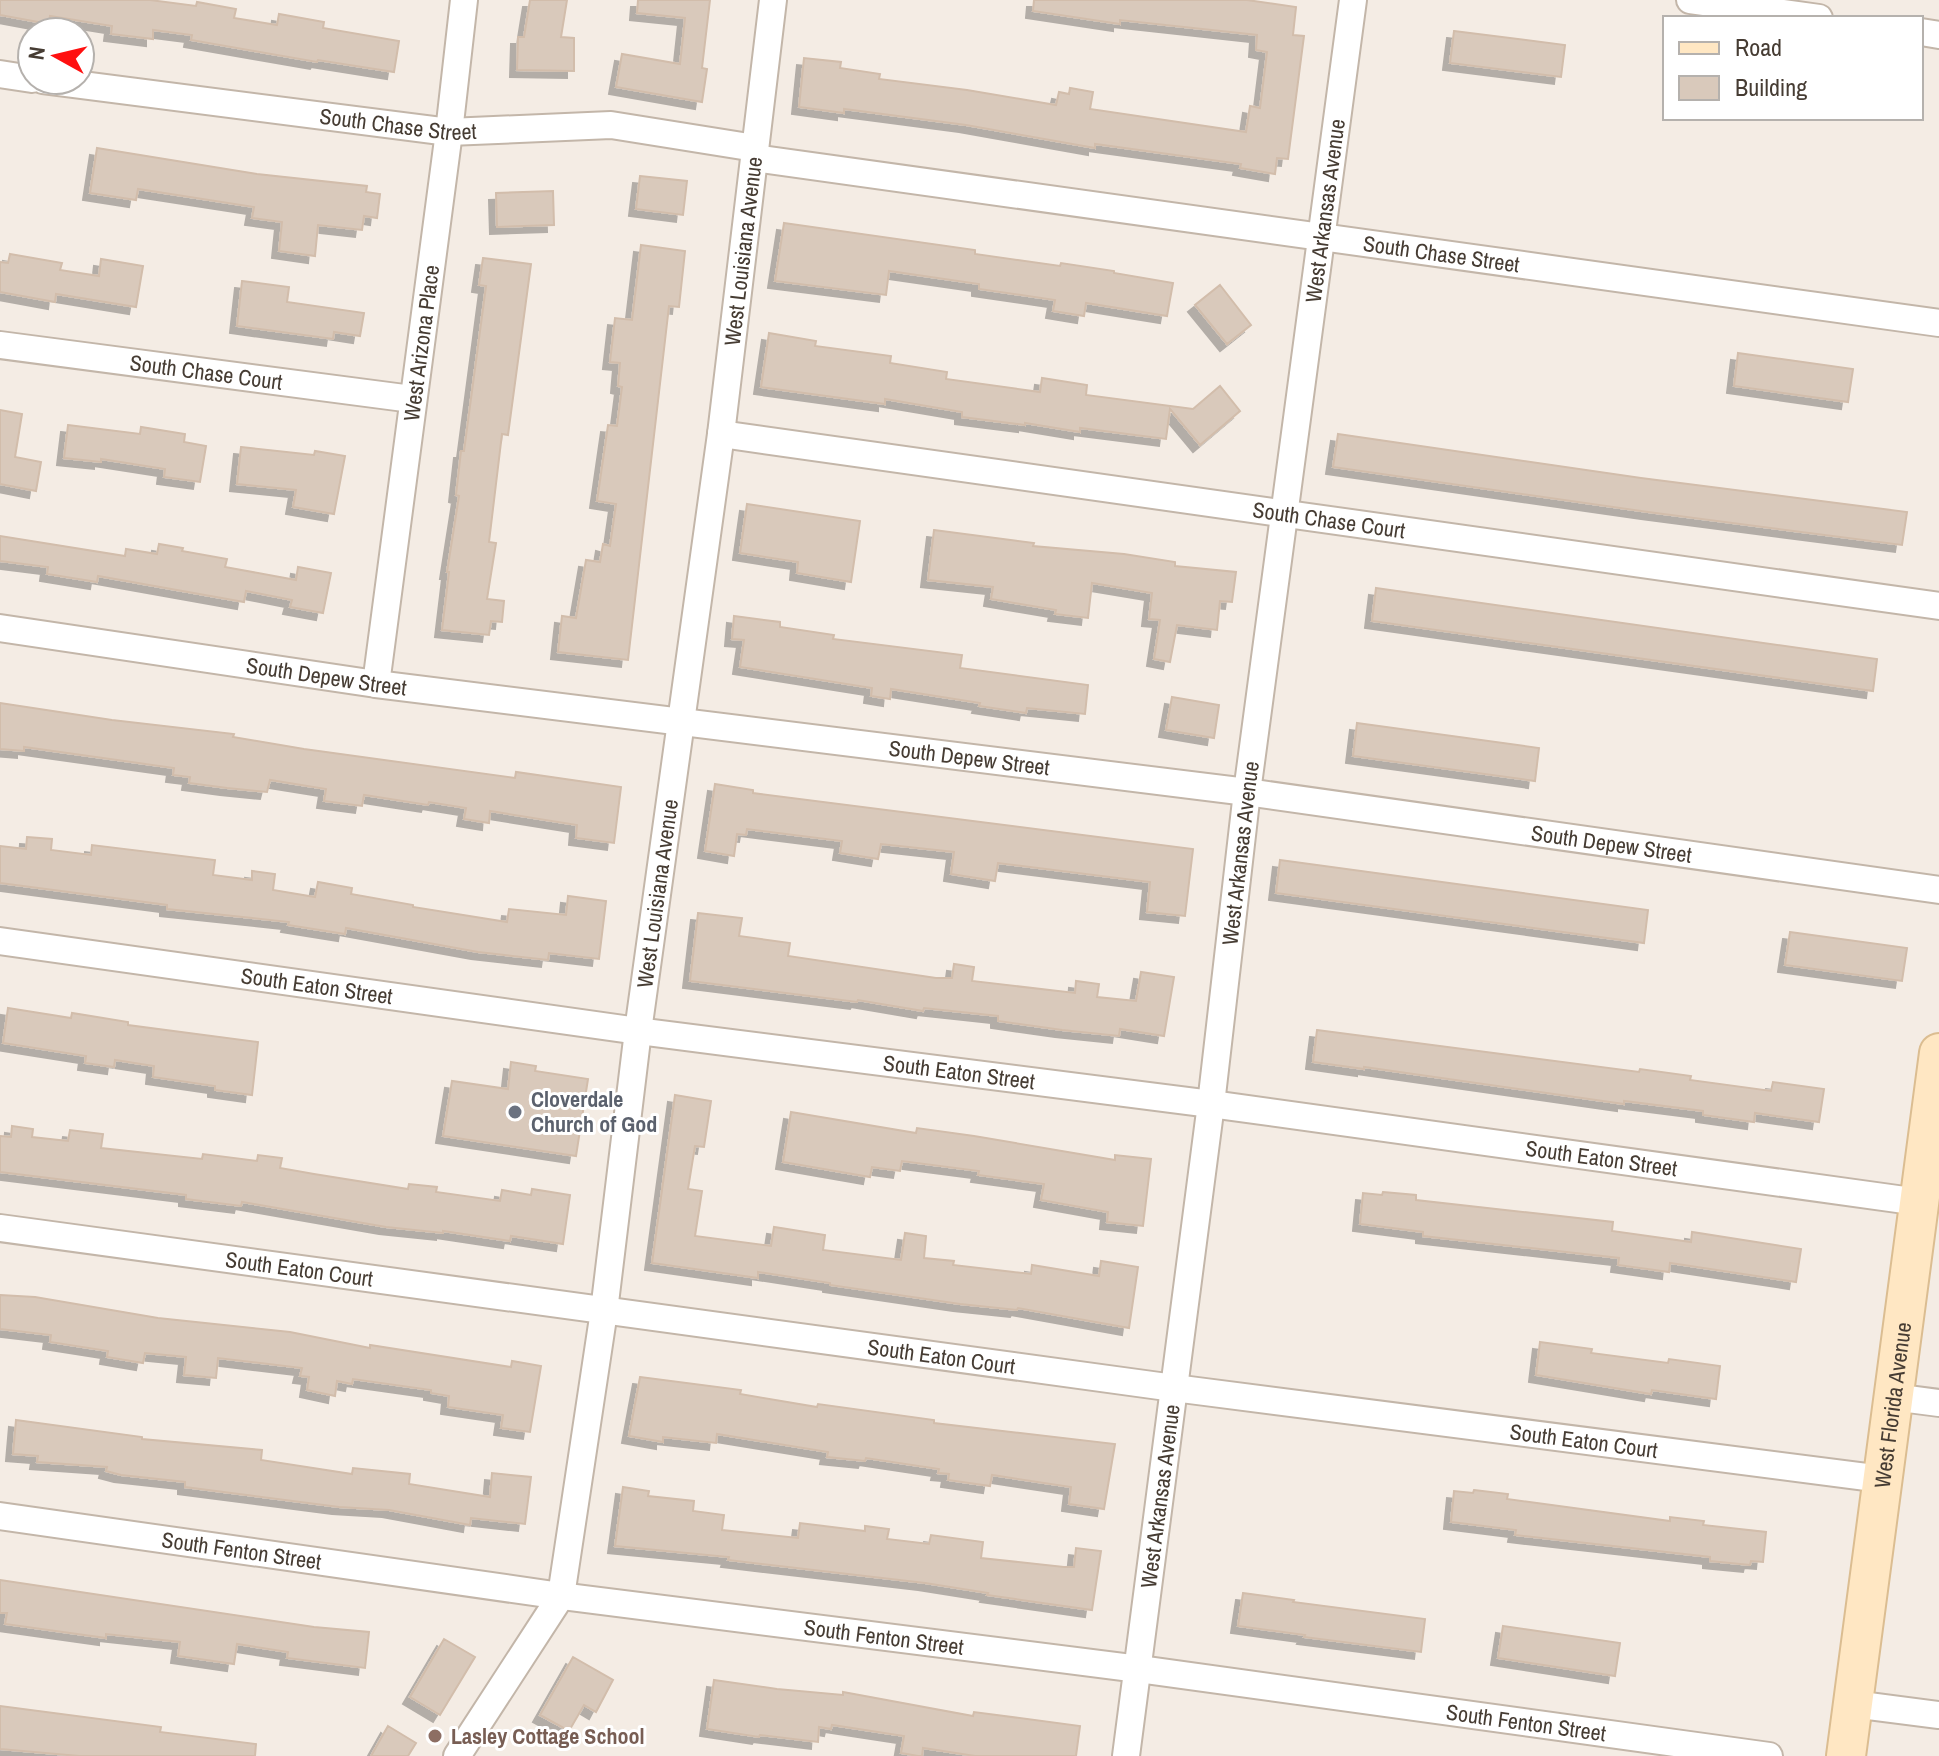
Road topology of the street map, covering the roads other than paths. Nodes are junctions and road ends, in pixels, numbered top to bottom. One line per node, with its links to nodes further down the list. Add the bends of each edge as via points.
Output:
1 (464, 0): 7 (street, West Arizona Place)
2 (773, 0): 8 (street, West Louisiana Avenue)
3 (1353, 0): 9 (street, West Arkansas Avenue)
4 (1690, 0): 5 (street)
5 (1805, 16)
6 (96, 87): 7 (street, South Chase Street)
7 (449, 132): 8 (street, South Chase Street, via 611,125); 12 (street, West Arizona Place)
8 (754, 153): 9 (street, South Chase Street); 13 (street, West Louisiana Avenue)
9 (1322, 237): 10 (street, South Chase Street); 14 (street, West Arkansas Avenue)
10 (1939, 323)
11 (0, 345): 12 (street, South Chase Court)
12 (412, 399): 17 (street, West Arizona Place)
13 (721, 434): 14 (street, South Chase Court); 18 (street, West Louisiana Avenue)
14 (1283, 513): 15 (street, South Chase Court); 19 (street, West Arkansas Avenue)
15 (1939, 606)
16 (0, 628): 17 (street, South Depew Street)
17 (376, 684): 18 (street, South Depew Street)
18 (680, 721): 19 (street, South Depew Street); 22 (street, West Louisiana Avenue)
19 (1247, 792): 20 (street, South Depew Street); 24 (street, West Arkansas Avenue)
20 (1939, 890)
21 (0, 941): 22 (street, South Eaton Street)
22 (638, 1031): 24 (street, South Eaton Street); 27 (street, West Louisiana Avenue)
23 (1939, 1053): 25 (street, West Florida Avenue)
24 (1211, 1104): 25 (street, South Eaton Street); 28 (street, West Arkansas Avenue)
25 (1919, 1202): 29 (street, West Florida Avenue)
26 (0, 1228): 27 (street, South Eaton Court)
27 (604, 1311): 28 (street, South Eaton Court); 33 (street, West Louisiana Avenue)
28 (1174, 1388): 31 (street, South Eaton Court); 34 (street, West Arkansas Avenue)
29 (1893, 1397): 30 (street); 31 (street, West Florida Avenue)
30 (1939, 1403)
31 (1882, 1479): 35 (street, West Florida Avenue)
32 (0, 1516): 33 (street, South Fenton Street)
33 (561, 1596): 34 (street, South Fenton Street); 37 (street, West Louisiana Avenue)
34 (1139, 1669): 38 (street, West Arkansas Avenue); 39 (street, South Fenton Street)
35 (1853, 1704): 36 (street); 40 (street, West Florida Avenue)
36 (1939, 1715)
37 (457, 1756)
38 (1126, 1756)
39 (1769, 1756)
40 (1846, 1756)

